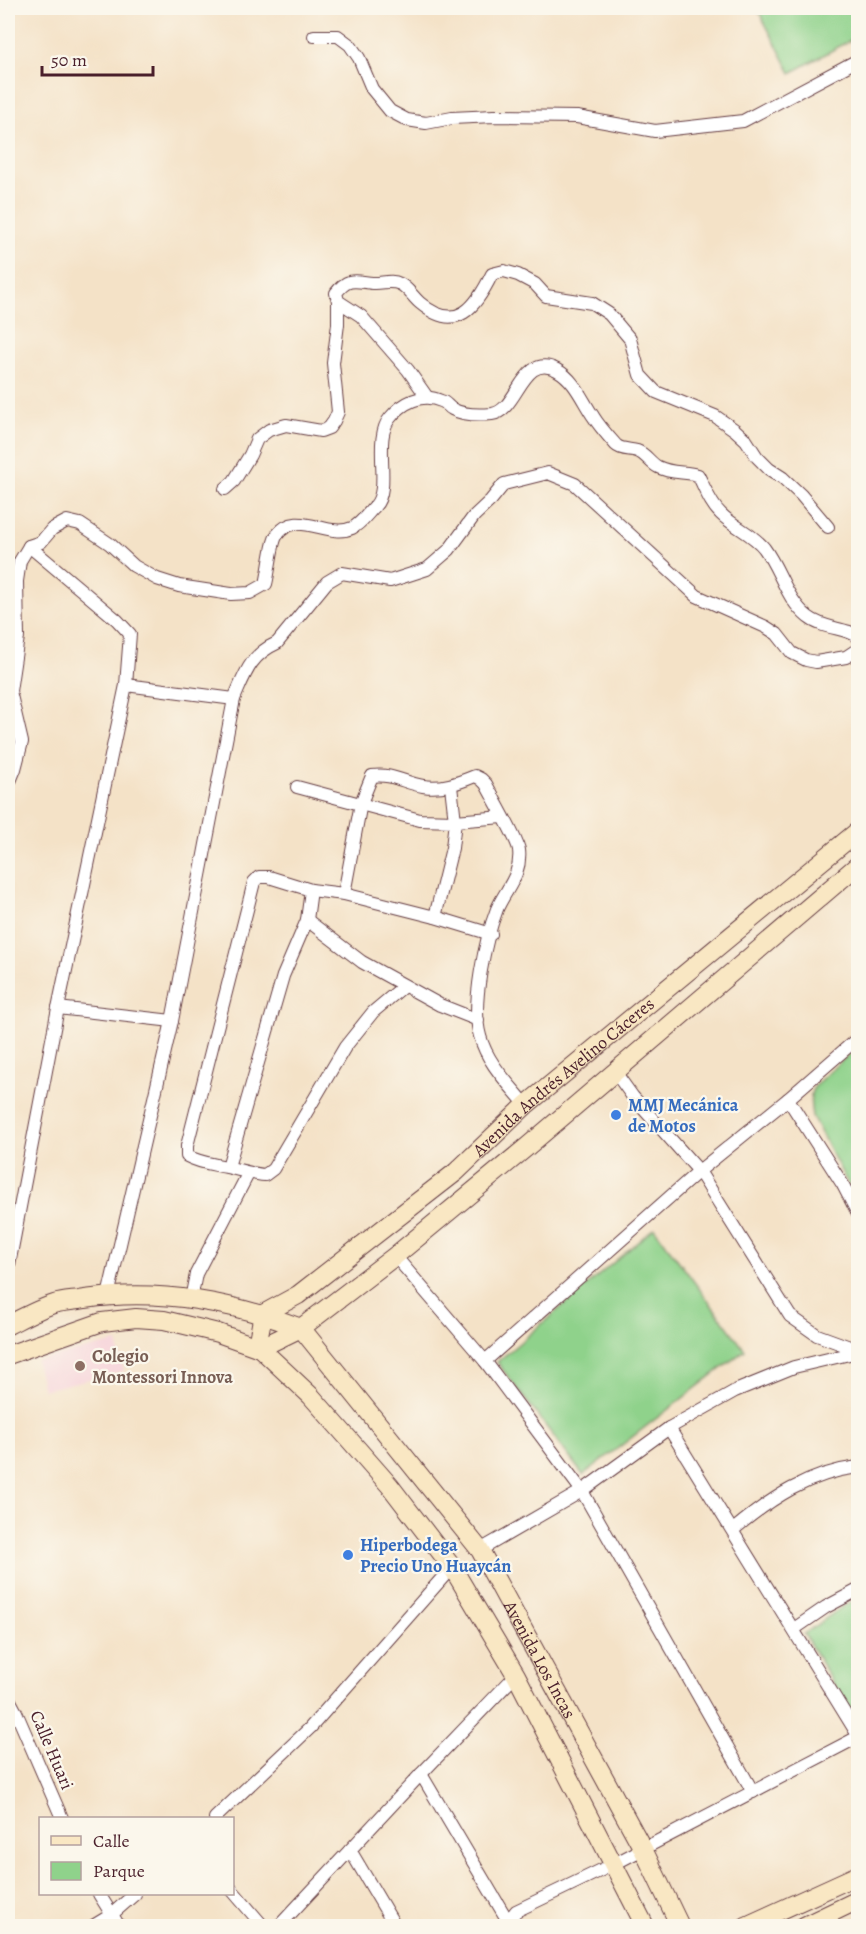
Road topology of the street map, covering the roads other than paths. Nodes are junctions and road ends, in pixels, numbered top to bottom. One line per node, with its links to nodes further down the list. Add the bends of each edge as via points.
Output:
1 (314, 36): 2 (street, via 338,36 350,45 372,89 390,111 407,120 426,123 494,116 577,117 655,131 743,122)
2 (858, 60)
3 (338, 301): 4 (street, via 361,316); 5 (street, via 333,363 338,412 334,421 321,430 286,425 269,430 257,439 234,481); 6 (street, via 336,293 342,285 354,280 376,284 386,281 401,284 421,304 451,317 472,309 492,274 504,271 535,284 546,296 592,303 609,314 630,339 639,375 656,392 715,416 735,430)
4 (427, 397): 7 (street, via 414,398 389,419 382,436 378,502 355,527 341,532 304,523 289,524 275,537 266,584 250,593 231,594 157,579 134,566 110,544 67,521 52,529 41,542); 8 (street, via 470,414 495,414 507,407 531,372 545,367 556,370 577,389 618,447 637,451 657,467 698,475 722,515 764,548 792,599 809,618)
5 (225, 489)
6 (828, 527)
7 (29, 546): 10 (street, via 130,634); 12 (street, via 20,561 17,580 18,637 10,691 22,742)
8 (858, 637)
9 (858, 649): 11 (street, via 846,657 816,662 792,653 777,634 697,596 576,483 548,473 504,484 449,550 427,569 390,581 342,573 327,582 277,643 249,664)
10 (126, 685): 11 (street); 28 (street)
11 (234, 699): 30 (street)
12 (8, 786)
13 (452, 786): 15 (street, via 423,786 384,774 372,776); 16 (street, via 475,776 481,779); 17 (street)
14 (297, 787): 15 (street)
15 (361, 803): 17 (street, via 420,820); 21 (street)
16 (502, 817): 17 (street); 25 (street, via 519,848 519,861)
17 (455, 821): 22 (street)
18 (858, 831): 24 (main road, Avenida Andrés Avelino Cáceres)
19 (858, 865): 26 (main road, Avenida Andrés Avelino Cáceres)
20 (311, 890): 21 (street); 23 (street); 35 (street, via 269,877 259,877 254,882 187,1146 188,1156 197,1162)
21 (344, 894): 22 (street)
22 (435, 917): 25 (street)
23 (307, 920): 27 (street, via 362,962); 35 (street, via 283,976)
24 (742, 928): 26 (main road); 34 (main road, Avenida Andrés Avelino Cáceres)
25 (490, 934): 29 (street, via 483,960)
26 (760, 948): 32 (main road, Avenida Andrés Avelino Cáceres)
27 (404, 986): 29 (street); 38 (street, via 373,1012 345,1047 273,1169 265,1175)
28 (58, 1008): 30 (street); 42 (street)
29 (478, 1020): 34 (street, via 480,1036 493,1065)
30 (171, 1021): 43 (street)
31 (858, 1038): 33 (street)
32 (615, 1072): 36 (street); 39 (main road, Avenida Andrés Avelino Cáceres)
33 (788, 1099): 36 (street); 40 (street)
34 (526, 1105): 37 (main road, Avenida Andrés Avelino Cáceres)
35 (228, 1167): 38 (street)
36 (699, 1171): 49 (street, via 790,1316 817,1335); 51 (street)
37 (456, 1172): 39 (main road); 45 (main road, Avenida Andrés Avelino Cáceres, via 298,1295)
38 (248, 1174): 44 (street, via 196,1274)
39 (471, 1193): 41 (main road, Avenida Andrés Avelino Cáceres)
40 (858, 1214)
41 (395, 1256): 47 (main road, Avenida Andrés Avelino Cáceres); 51 (street)
42 (8, 1270)
43 (108, 1296): 44 (main road); 46 (main road, via 54,1304)
44 (191, 1299): 45 (main road)
45 (263, 1314): 47 (main road); 48 (main road)
46 (8, 1325)
47 (301, 1328): 48 (main road, Avenida Andrés Avelino Cáceres); 56 (main road, Avenida Los Incas)
48 (260, 1348): 50 (main road, via 218,1333 135,1318 102,1322); 57 (main road, Avenida Los Incas, via 311,1396 390,1486)
49 (858, 1351): 52 (street, via 794,1367 735,1391)
50 (8, 1355)
51 (484, 1361): 54 (street)
52 (669, 1428): 54 (street); 55 (street)
53 (858, 1467): 55 (street, via 815,1477 763,1505)
54 (582, 1491): 56 (street); 64 (street)
55 (733, 1530): 59 (street)
56 (480, 1550): 67 (main road, Avenida Los Incas)
57 (452, 1567): 60 (main road, Avenida Los Incas); 66 (street, via 310,1728)
58 (858, 1590): 59 (street)
59 (794, 1629): 62 (street)
60 (516, 1675): 63 (street); 69 (main road, Avenida Los Incas)
61 (8, 1697): 65 (street, Calle Huari)
62 (858, 1736): 64 (street)
63 (421, 1774): 68 (street); 76 (street)
64 (753, 1792): 67 (street)
65 (62, 1817)
66 (216, 1817)
67 (643, 1849): 69 (street); 83 (main road, Avenida Los Incas)
68 (350, 1850): 80 (street); 81 (street)
69 (614, 1864): 76 (street, via 516,1911); 82 (main road, Avenida Los Incas)
70 (858, 1875): 84 (main road)
71 (234, 1892): 79 (street)
72 (100, 1895): 75 (street)
73 (133, 1895): 75 (street)
74 (858, 1900): 85 (main road)
75 (111, 1915): 77 (street); 78 (street)
76 (506, 1924)
77 (93, 1926)
78 (119, 1926)
79 (263, 1926)
80 (279, 1926)
81 (395, 1926)
82 (645, 1926)
83 (680, 1926)
84 (746, 1926)
85 (804, 1926)

